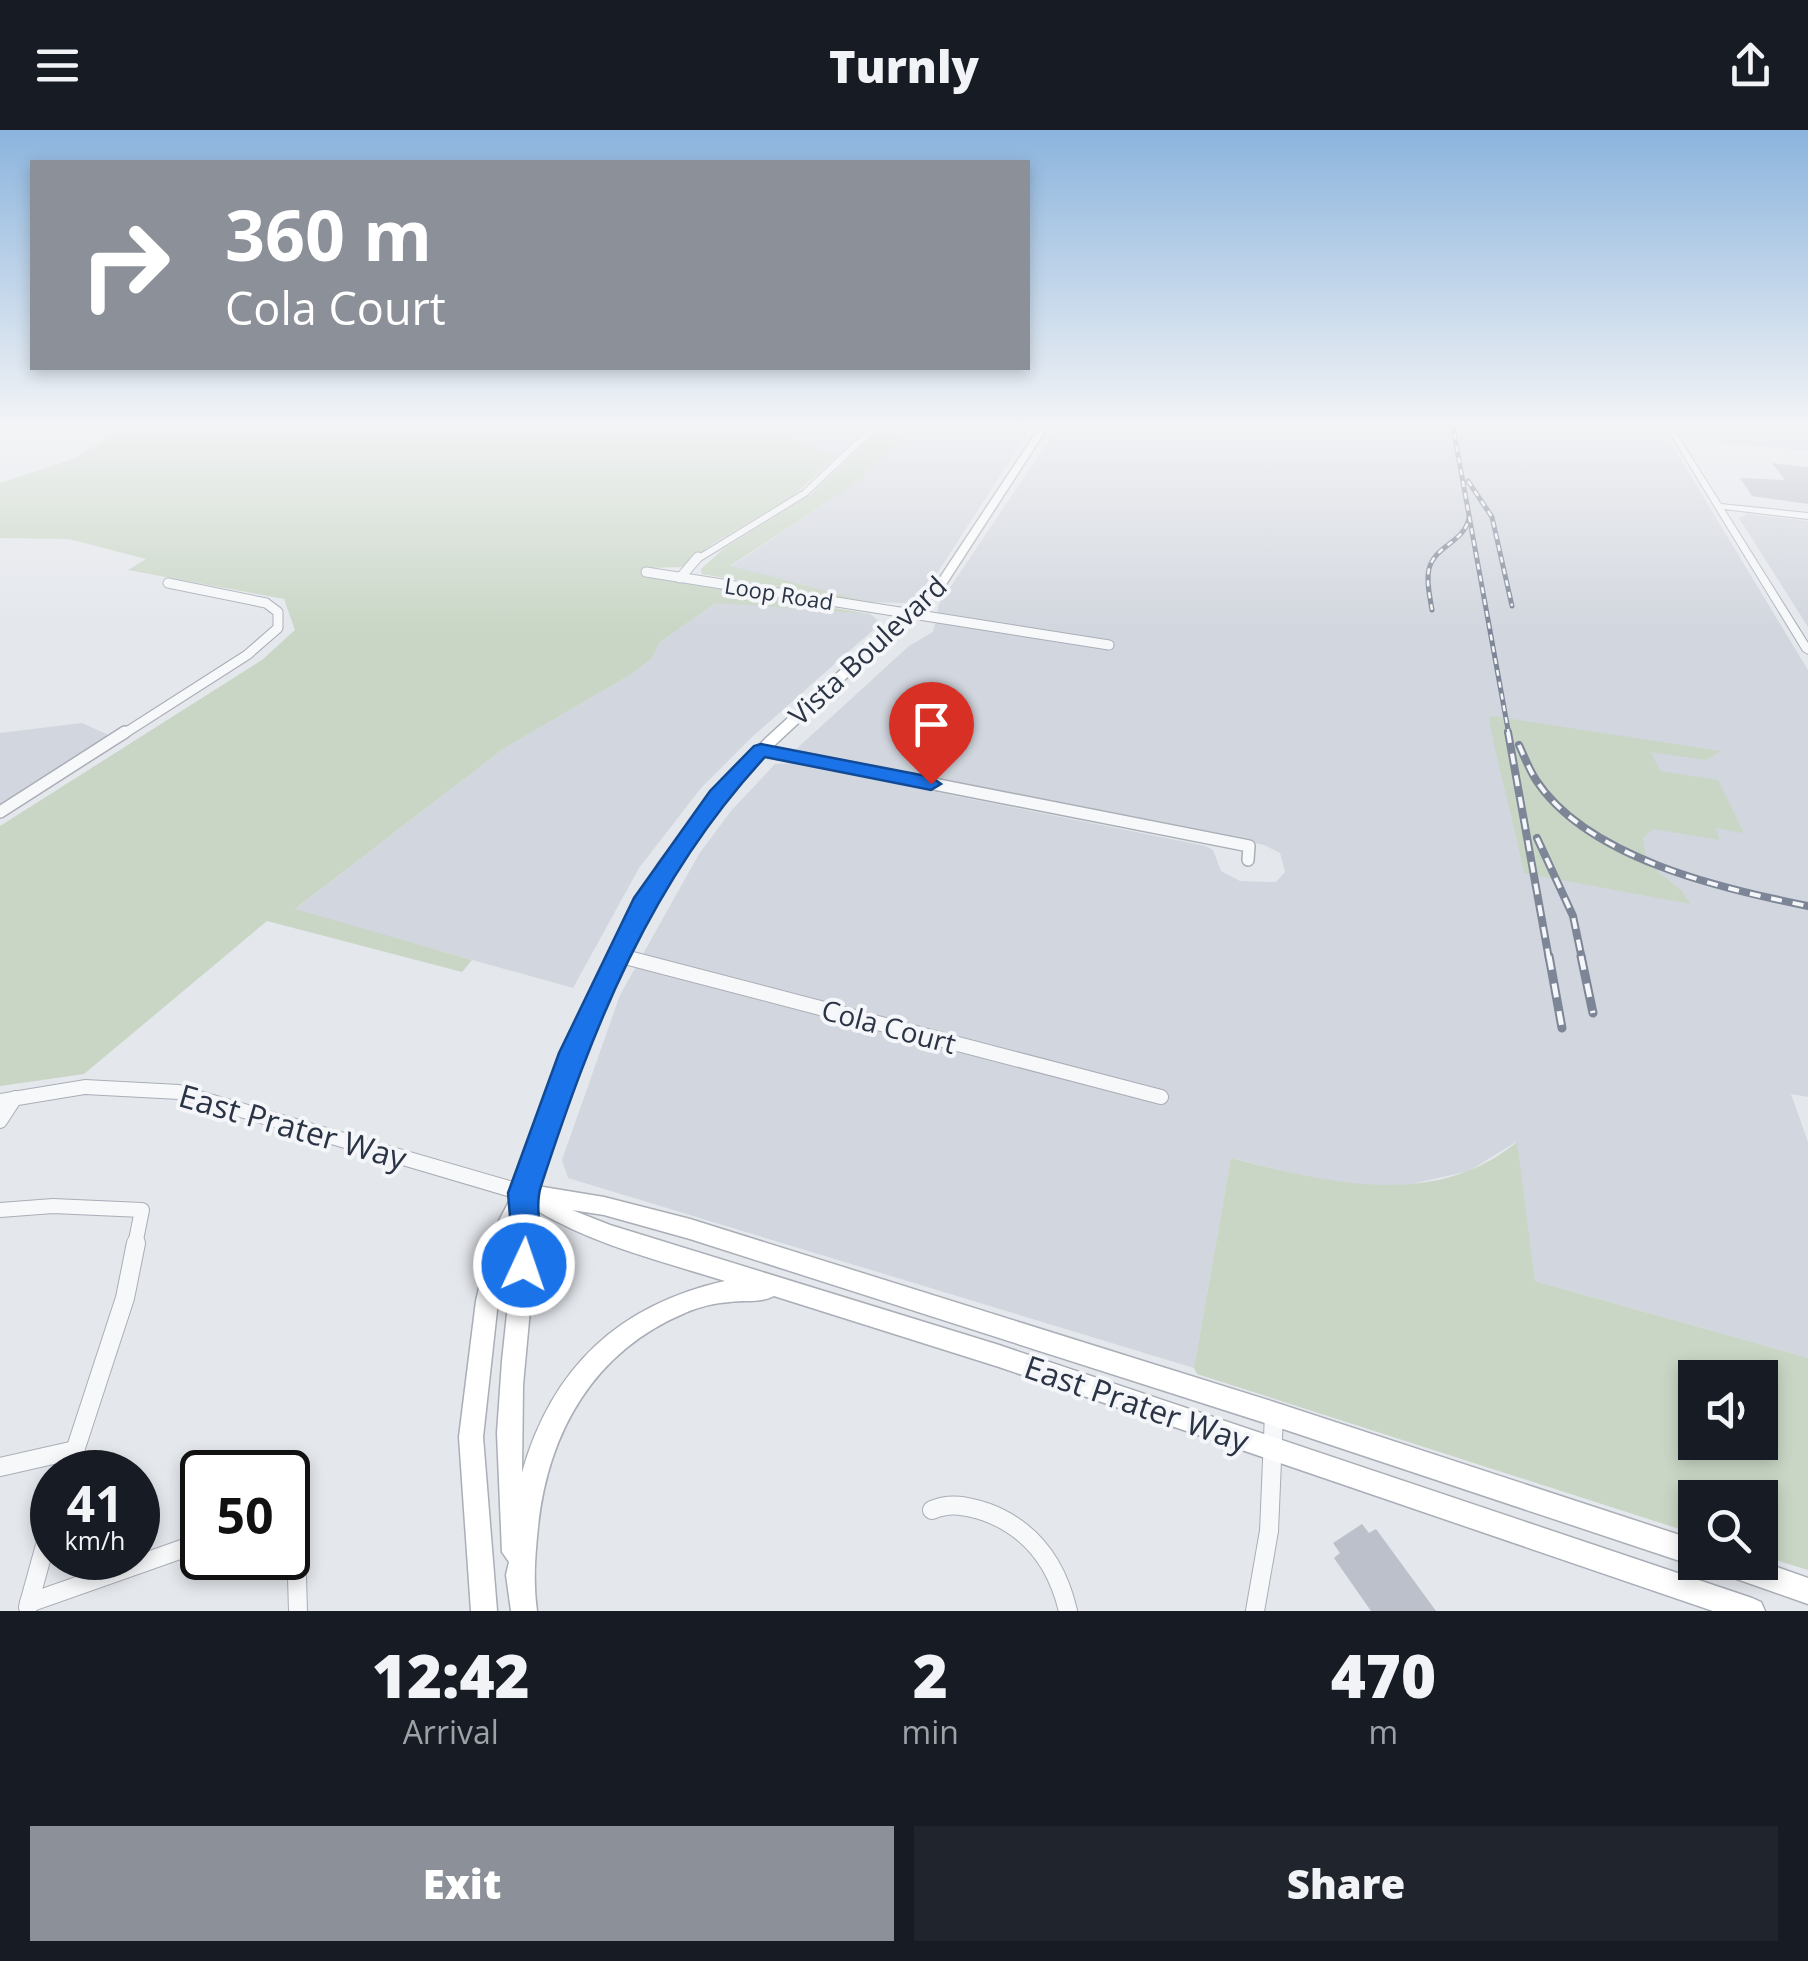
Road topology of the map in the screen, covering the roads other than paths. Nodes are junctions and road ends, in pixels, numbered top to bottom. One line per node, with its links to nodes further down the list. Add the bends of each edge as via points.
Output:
1 (807, 491): 7 (street)
2 (1002, 491): 9 (main road, Vista Boulevard, via 952,568)
3 (1709, 491): 4 (street)
4 (1718, 506): 5 (street); 11 (street)
5 (1808, 516)
6 (646, 572): 7 (street, Loop Road)
7 (680, 578): 9 (street, Loop Road)
8 (168, 583): 13 (street, via 266,602 278,612 278,628 247,655)
9 (912, 614): 10 (street, Loop Road); 12 (main road, Vista Boulevard)
10 (1109, 645)
11 (1808, 652)
12 (761, 750): 14 (street, via 1249,846); 15 (main road, Vista Boulevard, via 672,857)
13 (0, 812)
14 (1248, 860)
15 (616, 955): 16 (street, Cola Court); 19 (main road, Vista Boulevard)
16 (1162, 1098)
17 (7, 1100): 18 (street); 19 (street, East Prater Way, via 84,1088 180,1092)
18 (0, 1121)
19 (524, 1193): 21 (main road, East Prater Way, via 569,1220); 22 (main road, East Prater Way, via 690,1229); 33 (main road, Vista Boulevard, via 528,1240 509,1415); 37 (main road, Vista Boulevard, via 502,1236 476,1370 472,1437)
20 (0, 1210): 24 (street, via 142,1210 125,1298)
21 (792, 1292): 23 (main road, East Prater Way); 33 (main road, via 737,1288 684,1299 647,1316 608,1348 566,1399 544,1445)
22 (1274, 1414): 23 (street); 28 (main road, East Prater Way)
23 (1273, 1449): 40 (street); 41 (main road, East Prater Way)
24 (75, 1450)
25 (30, 1460): 26 (street)
26 (0, 1467)
27 (932, 1510): 39 (street, via 961,1504 1018,1527 1054,1565)
28 (1678, 1547)
29 (180, 1550): 35 (street)
30 (35, 1580): 35 (street)
31 (297, 1580): 36 (street)
32 (1776, 1580): 34 (main road)
33 (520, 1582): 38 (main road, Vista Boulevard)
34 (1808, 1591)
35 (28, 1607)
36 (298, 1611)
37 (484, 1611)
38 (524, 1611)
39 (1068, 1611)
40 (1256, 1611)
41 (1752, 1611)

